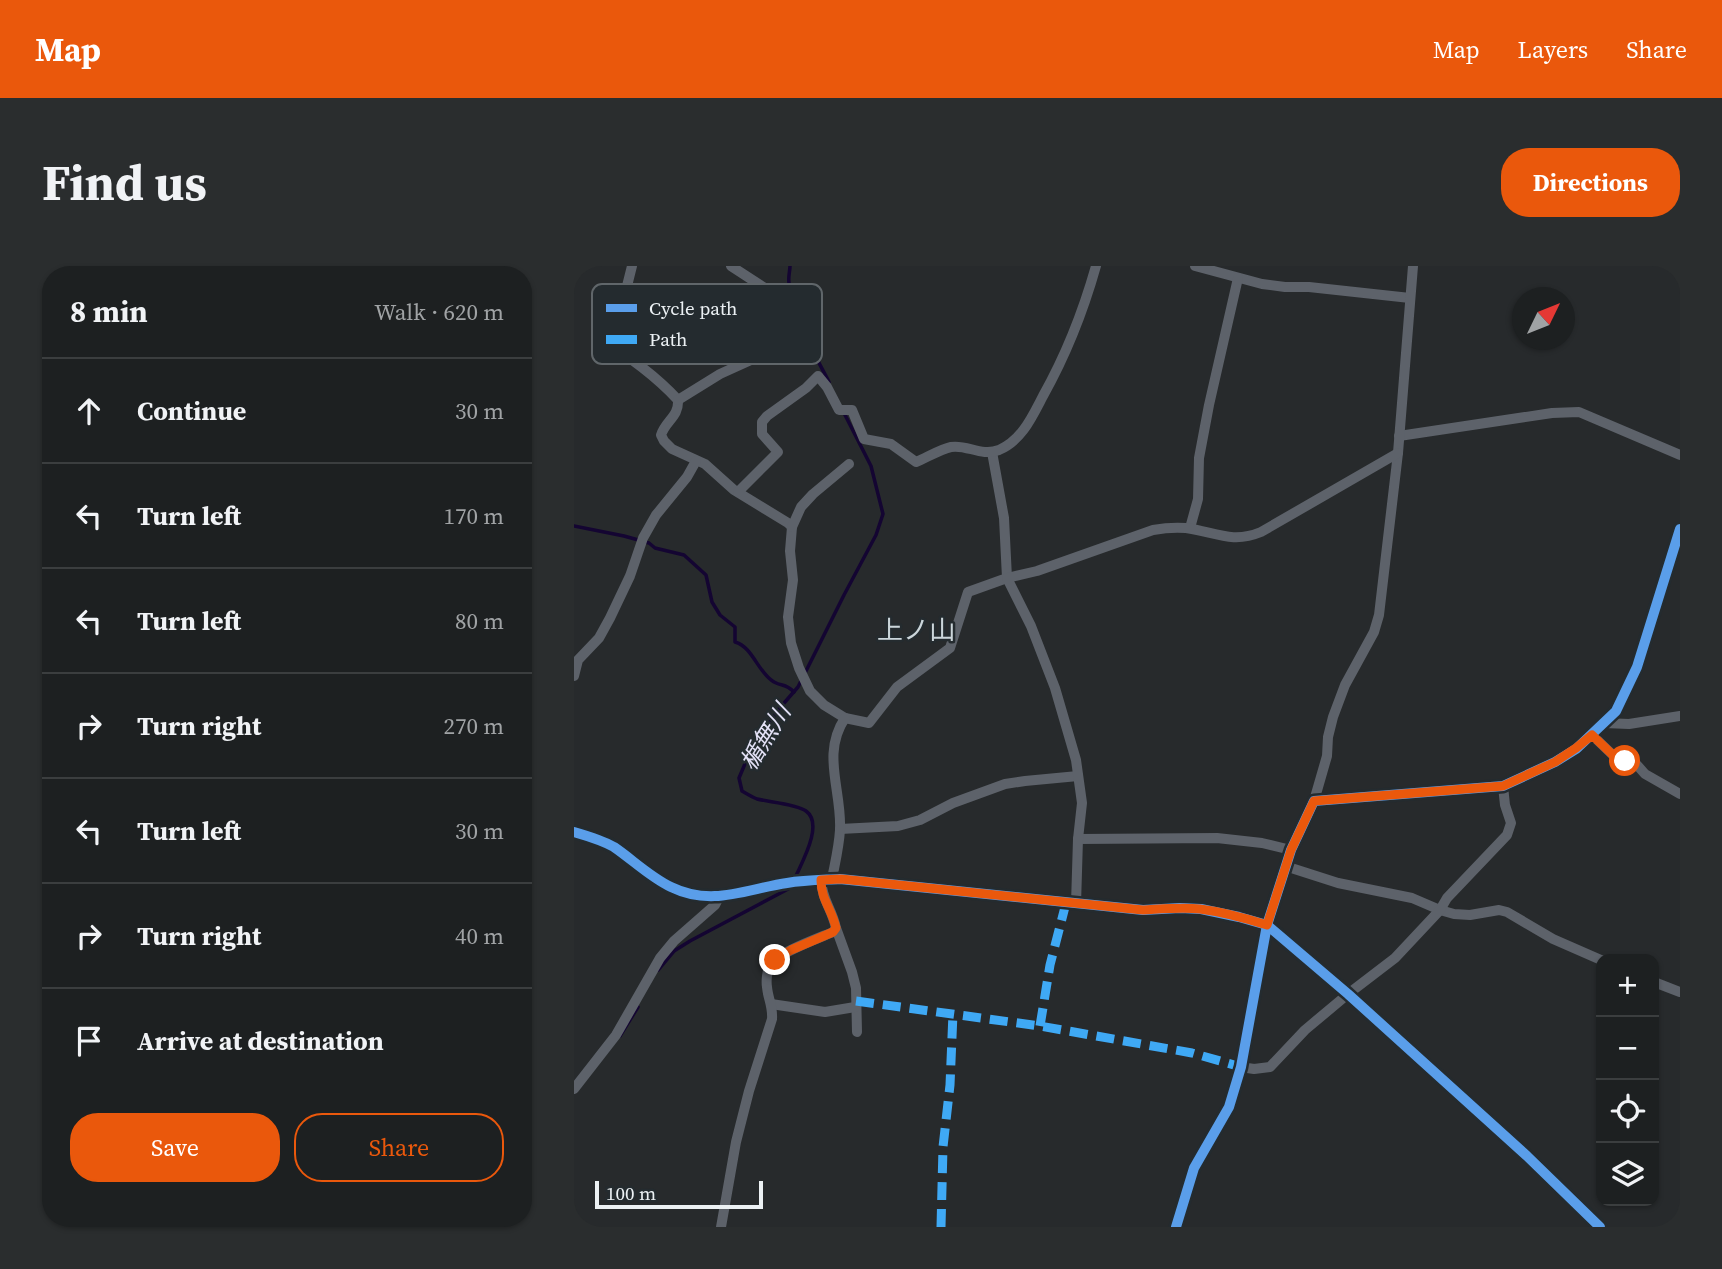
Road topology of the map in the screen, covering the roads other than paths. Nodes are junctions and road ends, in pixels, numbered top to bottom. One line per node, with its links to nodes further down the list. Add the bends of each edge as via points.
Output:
1 (632, 266): 7 (street)
2 (731, 266): 8 (street)
3 (1096, 266): 14 (street, via 1077,328 1028,424 1011,443)
4 (1195, 266): 6 (street)
5 (1413, 266): 9 (street)
6 (1238, 278): 9 (street, via 1285,287); 21 (street, via 1209,405 1199,458 1198,499)
7 (628, 284)
8 (759, 284)
9 (1410, 298): 13 (street)
10 (639, 364): 12 (street)
11 (742, 364): 12 (street)
12 (678, 400): 17 (street, via 677,412 660,435 672,449)
13 (1399, 436): 15 (street); 16 (street, via 1579,412)
14 (992, 452): 19 (street, via 952,447 916,463 891,444 864,439 852,410 844,410 818,376 762,422 762,434 778,452); 23 (street, via 1004,518)
15 (1398, 453): 21 (street, via 1250,537 1216,536); 32 (street, via 1379,615 1333,717)
16 (1680, 455)
17 (696, 461): 19 (street); 24 (street, via 656,515 610,618 578,660)
18 (849, 464): 20 (street, via 813,494)
19 (738, 492): 20 (street)
20 (792, 527): 26 (street, via 791,643 810,691)
21 (1189, 528): 23 (street, via 1153,530)
22 (1680, 529): 27 (street, via 1637,667 1616,711)
23 (1007, 578): 26 (street, via 968,592 950,648 897,687 870,723); 29 (street, via 1055,688)
24 (574, 676)
25 (1680, 716): 27 (street)
26 (845, 718): 33 (street, via 837,730 832,757)
27 (1604, 723): 28 (street)
28 (1592, 735): 30 (street, via 1555,762); 31 (street, via 1617,759 1637,765)
29 (1078, 776): 33 (street, via 1005,784 898,826); 35 (street, via 1082,803)
30 (1503, 786): 32 (street); 41 (street, via 1511,823 1507,835)
31 (1680, 794)
32 (1314, 801): 36 (street)
33 (840, 829): 38 (street)
34 (574, 832): 39 (street, via 612,846 673,889)
35 (1078, 839): 36 (street, via 1217,838); 40 (street)
36 (1291, 850): 37 (street)
37 (1285, 866): 41 (street, via 1338,883 1412,898); 42 (street)
38 (826, 879): 39 (street); 40 (street); 43 (street, via 824,900)
39 (719, 897): 52 (street, via 660,958 616,1035)
40 (1076, 904): 42 (street, via 1200,909)
41 (1440, 910): 44 (street, via 1470,915 1499,909); 47 (street, via 1395,958)
42 (1267, 925): 47 (street); 51 (street)
43 (836, 928): 48 (street, via 775,960 768,974); 49 (street, via 856,988)
44 (1596, 958)
45 (1659, 984): 46 (street)
46 (1680, 992)
47 (1348, 993): 51 (street, via 1270,1067); 55 (street)
48 (771, 1004): 49 (street, via 825,1012); 53 (street, via 772,1019 740,1129)
49 (855, 1007): 50 (street)
50 (857, 1032)
51 (1241, 1068): 54 (street, via 1229,1107 1194,1168)
52 (574, 1089)
53 (721, 1227)
54 (1176, 1227)
55 (1600, 1227)

